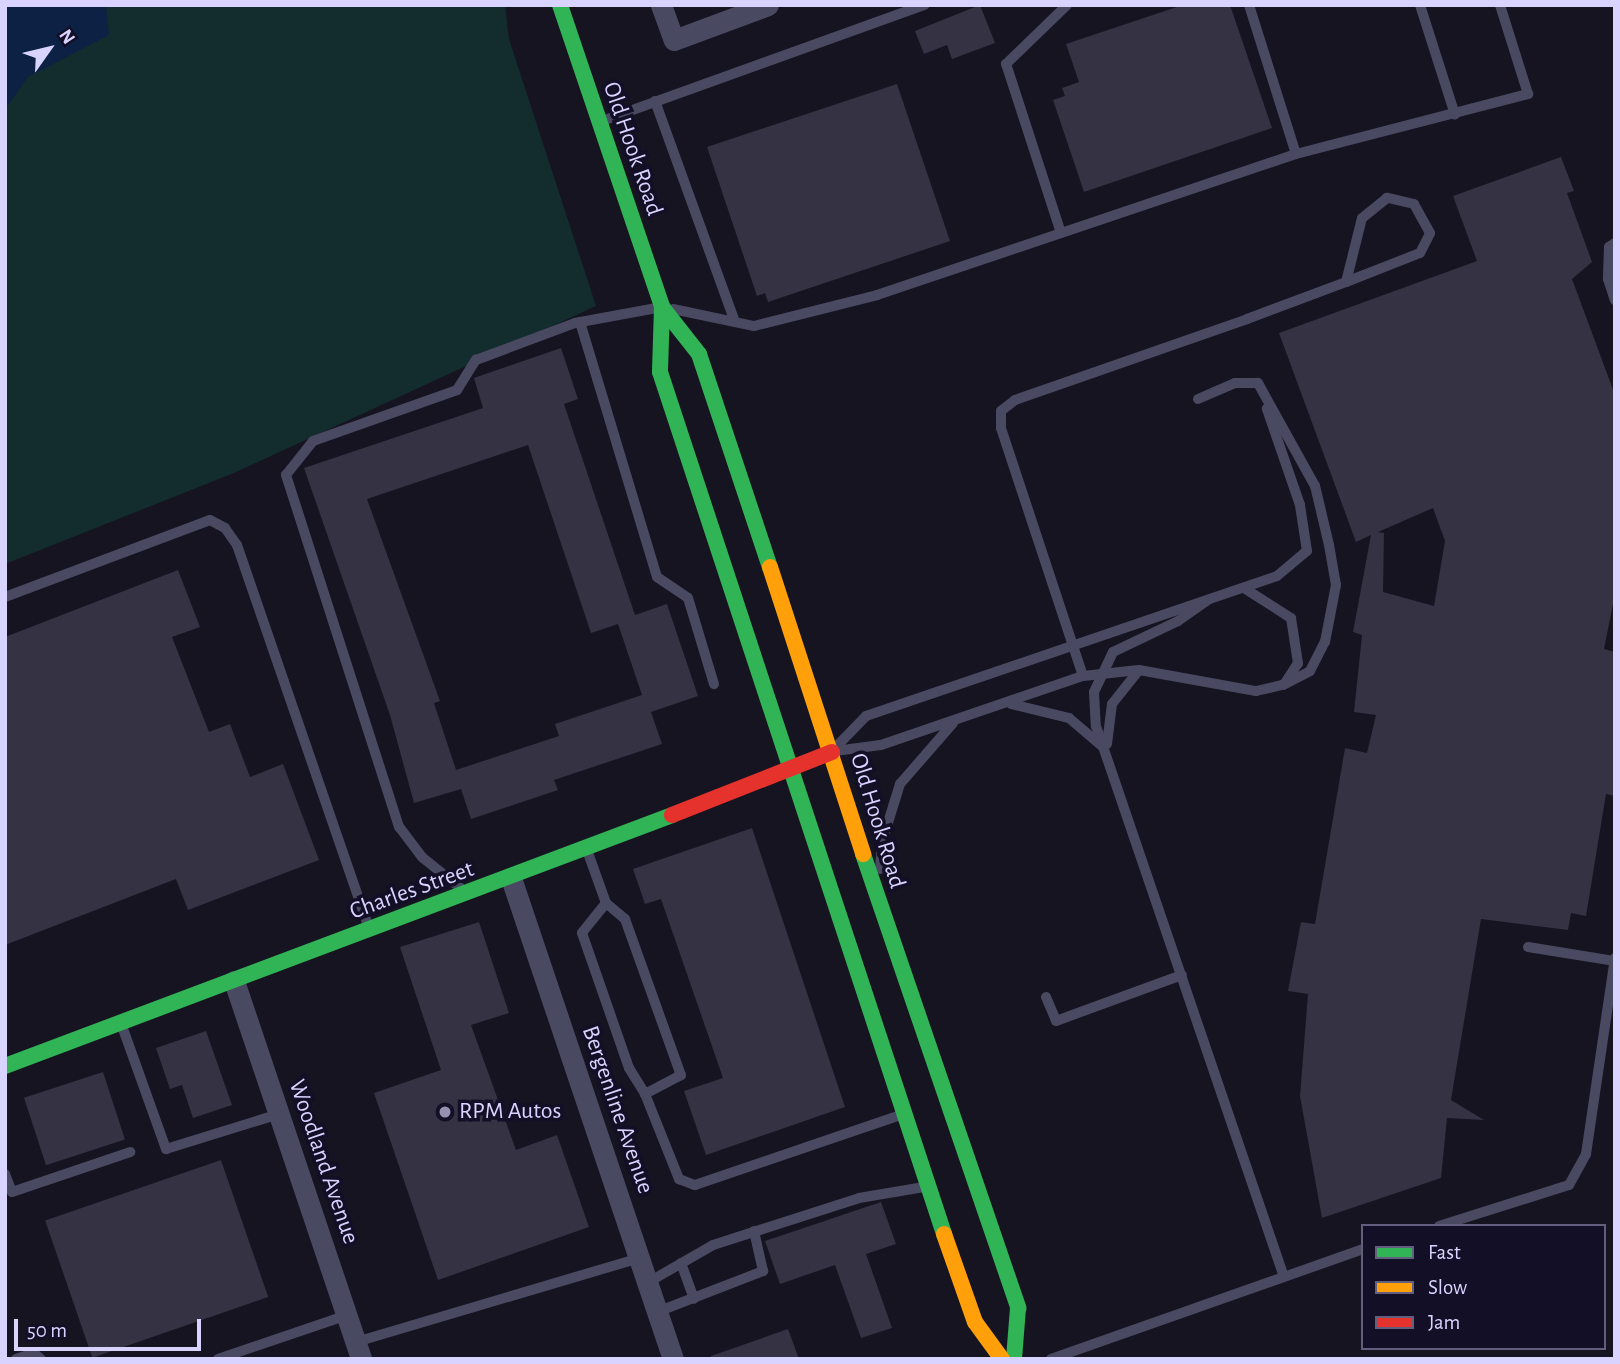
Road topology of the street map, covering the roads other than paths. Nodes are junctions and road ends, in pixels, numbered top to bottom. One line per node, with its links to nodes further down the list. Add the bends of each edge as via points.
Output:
1 (560, 5): 11 (main road, Old Hook Road)
2 (661, 5): 3 (street, via 674,40)
3 (768, 5)
4 (925, 5): 9 (lane)
5 (1068, 5): 13 (lane, via 1006,64)
6 (1249, 5): 12 (lane)
7 (1419, 5): 10 (lane)
8 (1500, 5): 10 (lane, via 1528,94)
9 (655, 101): 11 (lane); 19 (lane)
10 (1455, 115): 12 (lane)
11 (599, 122): 17 (main road, Old Hook Road)
12 (1296, 154): 13 (lane)
13 (1060, 233): 19 (lane, via 877,295 754,326)
14 (1615, 243): 16 (lane, via 1609,247 1608,279)
15 (1346, 282): 15 (lane, via 1420,253 1430,233 1415,204 1387,198 1362,218); 25 (lane, via 1015,400 1001,411 1001,428)
16 (1615, 300)
17 (662, 307): 18 (lane); 19 (lane); 34 (main road, Old Hook Road, via 699,354); 35 (main road, Old Hook Road, via 660,372)
18 (580, 322): 29 (lane, via 657,577 688,598); 38 (lane, via 476,360 457,390 442,398 313,441 286,475 398,827 422,857)
19 (736, 323)
20 (1258, 383): 21 (lane, via 1235,383); 22 (lane, via 1300,505 1307,551 1277,576); 30 (lane, via 1315,486 1336,585 1325,642 1310,671)
21 (1198, 399)
22 (1244, 588): 24 (lane); 30 (lane, via 1291,618 1298,663)
23 (5, 597): 41 (lane, via 210,520 225,528 237,545)
24 (1208, 600): 25 (lane); 27 (lane, via 1178,621 1113,652)
25 (1072, 644): 28 (lane); 34 (lane, via 866,716)
26 (1139, 670): 27 (lane); 30 (lane, via 1256,691); 33 (lane, via 1112,704)
27 (1099, 674): 28 (lane); 33 (lane, via 1094,692 1096,726)
28 (1083, 676): 31 (lane)
29 (714, 684)
30 (1283, 685)
31 (1008, 703): 32 (lane); 33 (lane, via 1069,718)
32 (956, 720): 34 (lane, via 881,745); 40 (lane, via 900,784 882,842)
33 (1107, 750): 44 (lane)
34 (832, 752): 35 (main road, Charles Street); 40 (main road, Old Hook Road)
35 (788, 766): 36 (main road, Charles Street); 51 (main road, Old Hook Road)
36 (586, 848): 37 (main road, Charles Street); 39 (lane)
37 (511, 878): 38 (main road, Charles Street); 58 (street, Bergenline Avenue)
38 (468, 894): 41 (main road, Charles Street)
39 (606, 903): 49 (lane, via 582,933 629,1068); 49 (lane, via 625,919 681,1075)
40 (878, 904): 71 (main road, Old Hook Road, via 1018,1308)
41 (370, 931): 45 (main road, Charles Street)
42 (1528, 947): 43 (lane)
43 (1614, 960): 55 (lane, via 1586,1154 1569,1185)
44 (1182, 975): 46 (lane, via 1056,1021); 60 (lane)
45 (234, 981): 47 (main road, Charles Street); 50 (street, Woodland Avenue)
46 (1045, 997)
47 (121, 1023): 48 (main road, Charles Street); 50 (lane, via 166,1149)
48 (5, 1066)
49 (645, 1094): 51 (lane, via 679,1179 695,1185)
50 (279, 1114): 64 (street, Woodland Avenue)
51 (903, 1114): 54 (main road, Old Hook Road)
52 (130, 1152): 53 (lane, via 12,1192)
53 (5, 1174)
54 (927, 1186): 56 (lane, via 859,1198); 70 (main road, Old Hook Road, via 975,1322)
55 (1445, 1224)
56 (754, 1231): 59 (lane); 62 (lane, via 763,1271)
57 (1361, 1251): 60 (lane)
58 (639, 1258): 61 (street, Bergenline Avenue); 65 (lane)
59 (681, 1263): 61 (lane); 62 (lane)
60 (1283, 1274): 72 (lane)
61 (647, 1283): 63 (street, Bergenline Avenue)
62 (694, 1299): 63 (lane)
63 (657, 1312): 69 (street, Bergenline Avenue)
64 (347, 1315): 65 (street, Woodland Avenue); 68 (lane)
65 (359, 1351)
66 (16, 1359): 67 (lane, via 34,1353)
67 (41, 1359)
68 (218, 1359)
69 (673, 1359)
70 (1002, 1359)
71 (1014, 1359)
72 (1051, 1359)

